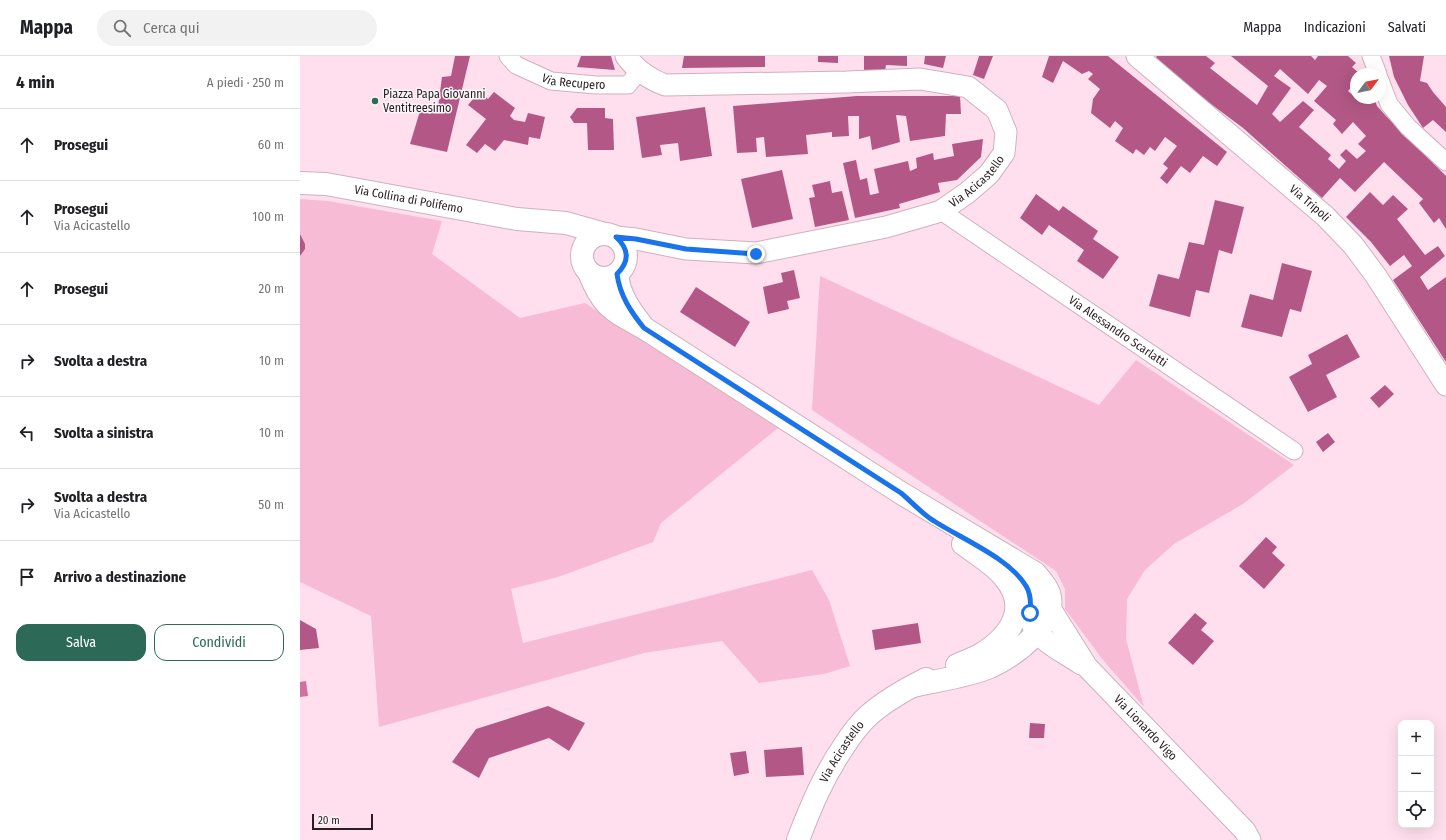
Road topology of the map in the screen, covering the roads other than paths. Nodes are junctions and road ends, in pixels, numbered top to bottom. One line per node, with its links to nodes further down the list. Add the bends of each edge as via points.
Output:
1 (508, 56): 4 (street, Via Recupero, via 516,65 551,81 596,85 628,85)
2 (1137, 56): 15 (street, Via Tripoli, via 1325,216 1353,245)
3 (1371, 56): 5 (street)
4 (632, 63): 9 (street, Via Acicastello, via 654,81 665,85 920,79 968,87 997,110 1006,132 1004,153 989,174)
5 (1376, 68)
6 (1386, 96): 7 (street, via 1389,104 1408,127)
7 (1446, 162)
8 (300, 183): 10 (main road, Via Collina di Polifemo, via 326,184)
9 (941, 211): 11 (street, Via Acicastello, via 886,227 756,254 686,249); 16 (street, Via Alessandro Scarlatti)
10 (517, 219): 11 (main road, via 566,223); 12 (main road, via 571,239)
11 (611, 236): 12 (main road, via 599,234 588,241 584,247); 13 (main road, via 625,248 627,255 622,269)
12 (586, 263): 13 (main road, via 595,276 603,278); 14 (main road, via 595,288 604,302 614,312)
13 (617, 274): 14 (main road, via 624,300)
14 (644, 328): 17 (main road)
15 (1446, 384)
16 (1294, 450)
17 (901, 493): 18 (main road); 19 (main road, via 1035,573 1049,594)
18 (933, 520): 20 (street, via 998,559 1016,574 1027,587 1031,599 1030,613 1033,626); 22 (main road, via 1003,575 1015,597 1016,612 1005,636 992,647 979,656)
19 (1050, 608): 20 (main road); 21 (street, Via Lionardo Vigo)
20 (1038, 632): 21 (street, via 1042,638); 22 (main road, via 1010,656 990,666 968,674)
21 (1087, 667): 24 (street, Via Lionardo Vigo, via 1245,831)
22 (912, 686): 23 (main road, Via Acicastello, via 868,716 850,736 831,765)
23 (798, 840)
24 (1250, 840)

